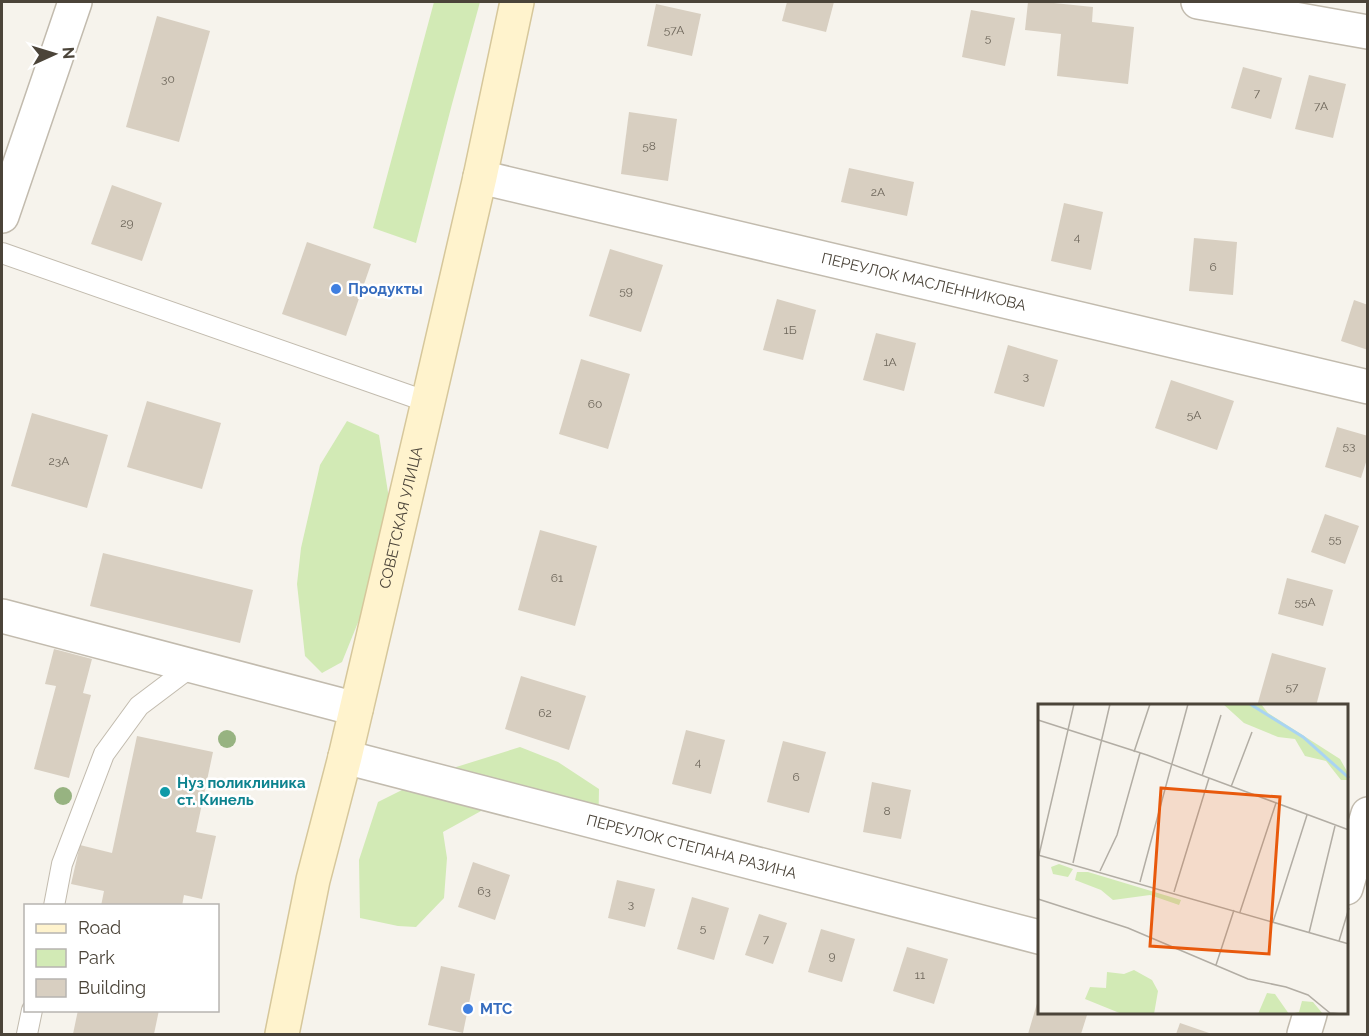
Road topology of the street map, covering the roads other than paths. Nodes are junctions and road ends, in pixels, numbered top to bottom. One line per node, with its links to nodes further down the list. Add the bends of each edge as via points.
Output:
1 (75, 2): 6 (street)
2 (517, 2): 5 (main road, СОВЕТСКАЯ УЛИЦА)
3 (1198, 2): 4 (street)
4 (1368, 32)
5 (480, 177): 8 (street, ПЕРЕУЛОК МАСЛЕННИКОВА); 9 (main road, СОВЕТСКАЯ УЛИЦА)
6 (2, 216)
7 (2, 253): 9 (lane)
8 (1368, 387)
9 (428, 402): 12 (main road, СОВЕТСКАЯ УЛИЦА)
10 (2, 616): 11 (street)
11 (192, 666): 12 (street); 16 (lane, via 139,706 104,754 62,864)
12 (356, 709): 13 (main road, СОВЕТСКАЯ УЛИЦА)
13 (345, 757): 17 (street, ПЕРЕУЛОК СТЕПАНА РАЗИНА); 21 (main road, СОВЕТСКАЯ УЛИЦА, via 313,880)
14 (1368, 814): 15 (street)
15 (1348, 884)
16 (54, 904)
17 (1038, 937)
18 (32, 1012): 20 (lane)
19 (1310, 1015): 22 (street)
20 (27, 1035)
21 (282, 1035)
22 (1304, 1035)

